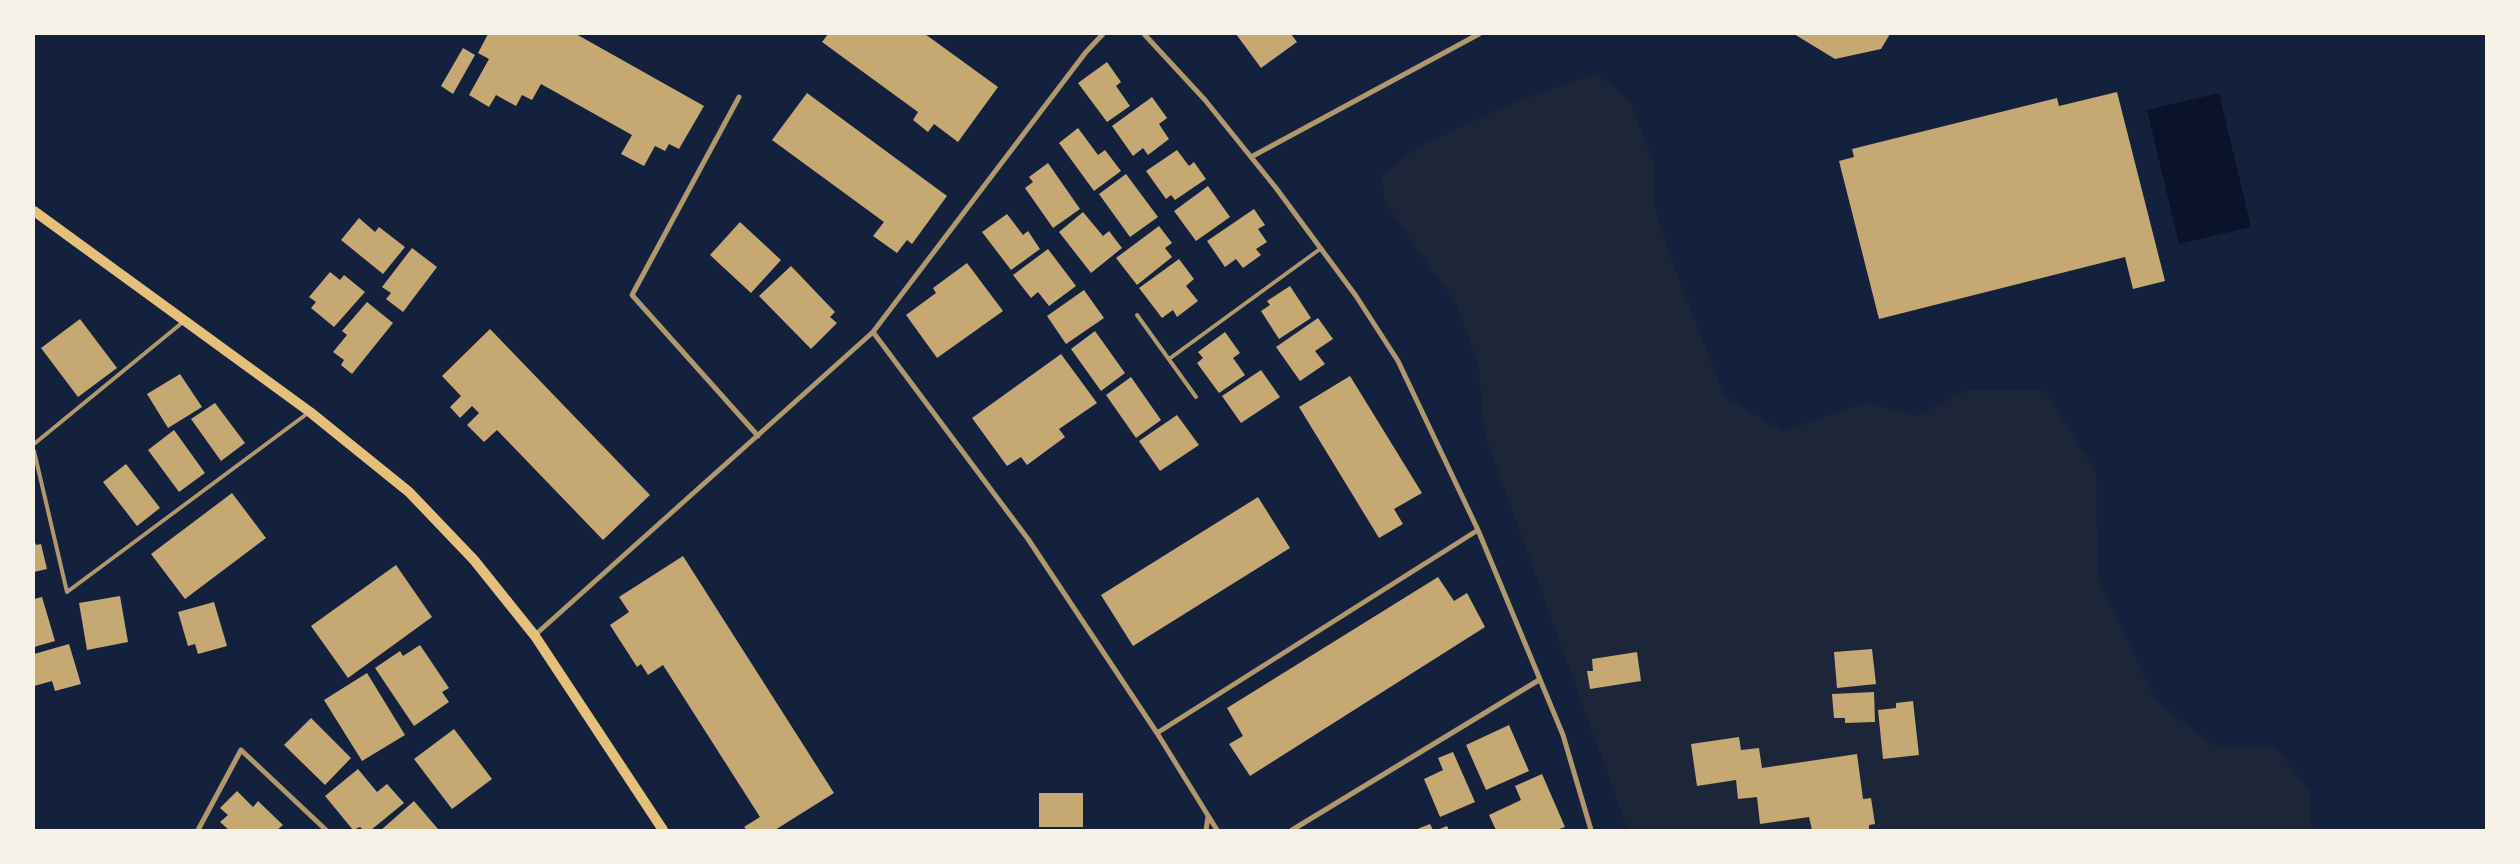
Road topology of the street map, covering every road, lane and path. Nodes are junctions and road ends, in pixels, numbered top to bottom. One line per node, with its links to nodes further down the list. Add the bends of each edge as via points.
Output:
1 (1103, 34): 10 (street)
2 (1144, 34): 5 (street, via 1205,100)
3 (1479, 34): 5 (street)
4 (739, 98): 14 (street, via 632,295)
5 (1251, 157): 7 (street)
6 (34, 211): 9 (main road)
7 (1320, 249): 11 (lane); 17 (street, via 1398,360)
8 (1137, 315): 11 (lane)
9 (186, 320): 13 (main road); 15 (lane)
10 (873, 332): 14 (street); 20 (street, via 1028,539)
11 (1169, 358): 12 (lane)
12 (1196, 396)
13 (310, 412): 16 (lane, via 67,592); 18 (main road, via 409,492 474,560)
14 (758, 436): 18 (street)
15 (34, 444)
16 (34, 451)
17 (1478, 530): 19 (street); 20 (street)
18 (534, 636): 24 (main road)
19 (1540, 680): 27 (street); 28 (street, via 1563,735)
20 (1157, 734): 21 (street)
21 (1208, 817): 25 (street); 26 (street)
22 (198, 830): 23 (street, via 241,750)
23 (326, 830)
24 (663, 830)
25 (1206, 830)
26 (1217, 830)
27 (1292, 830)
28 (1591, 830)

